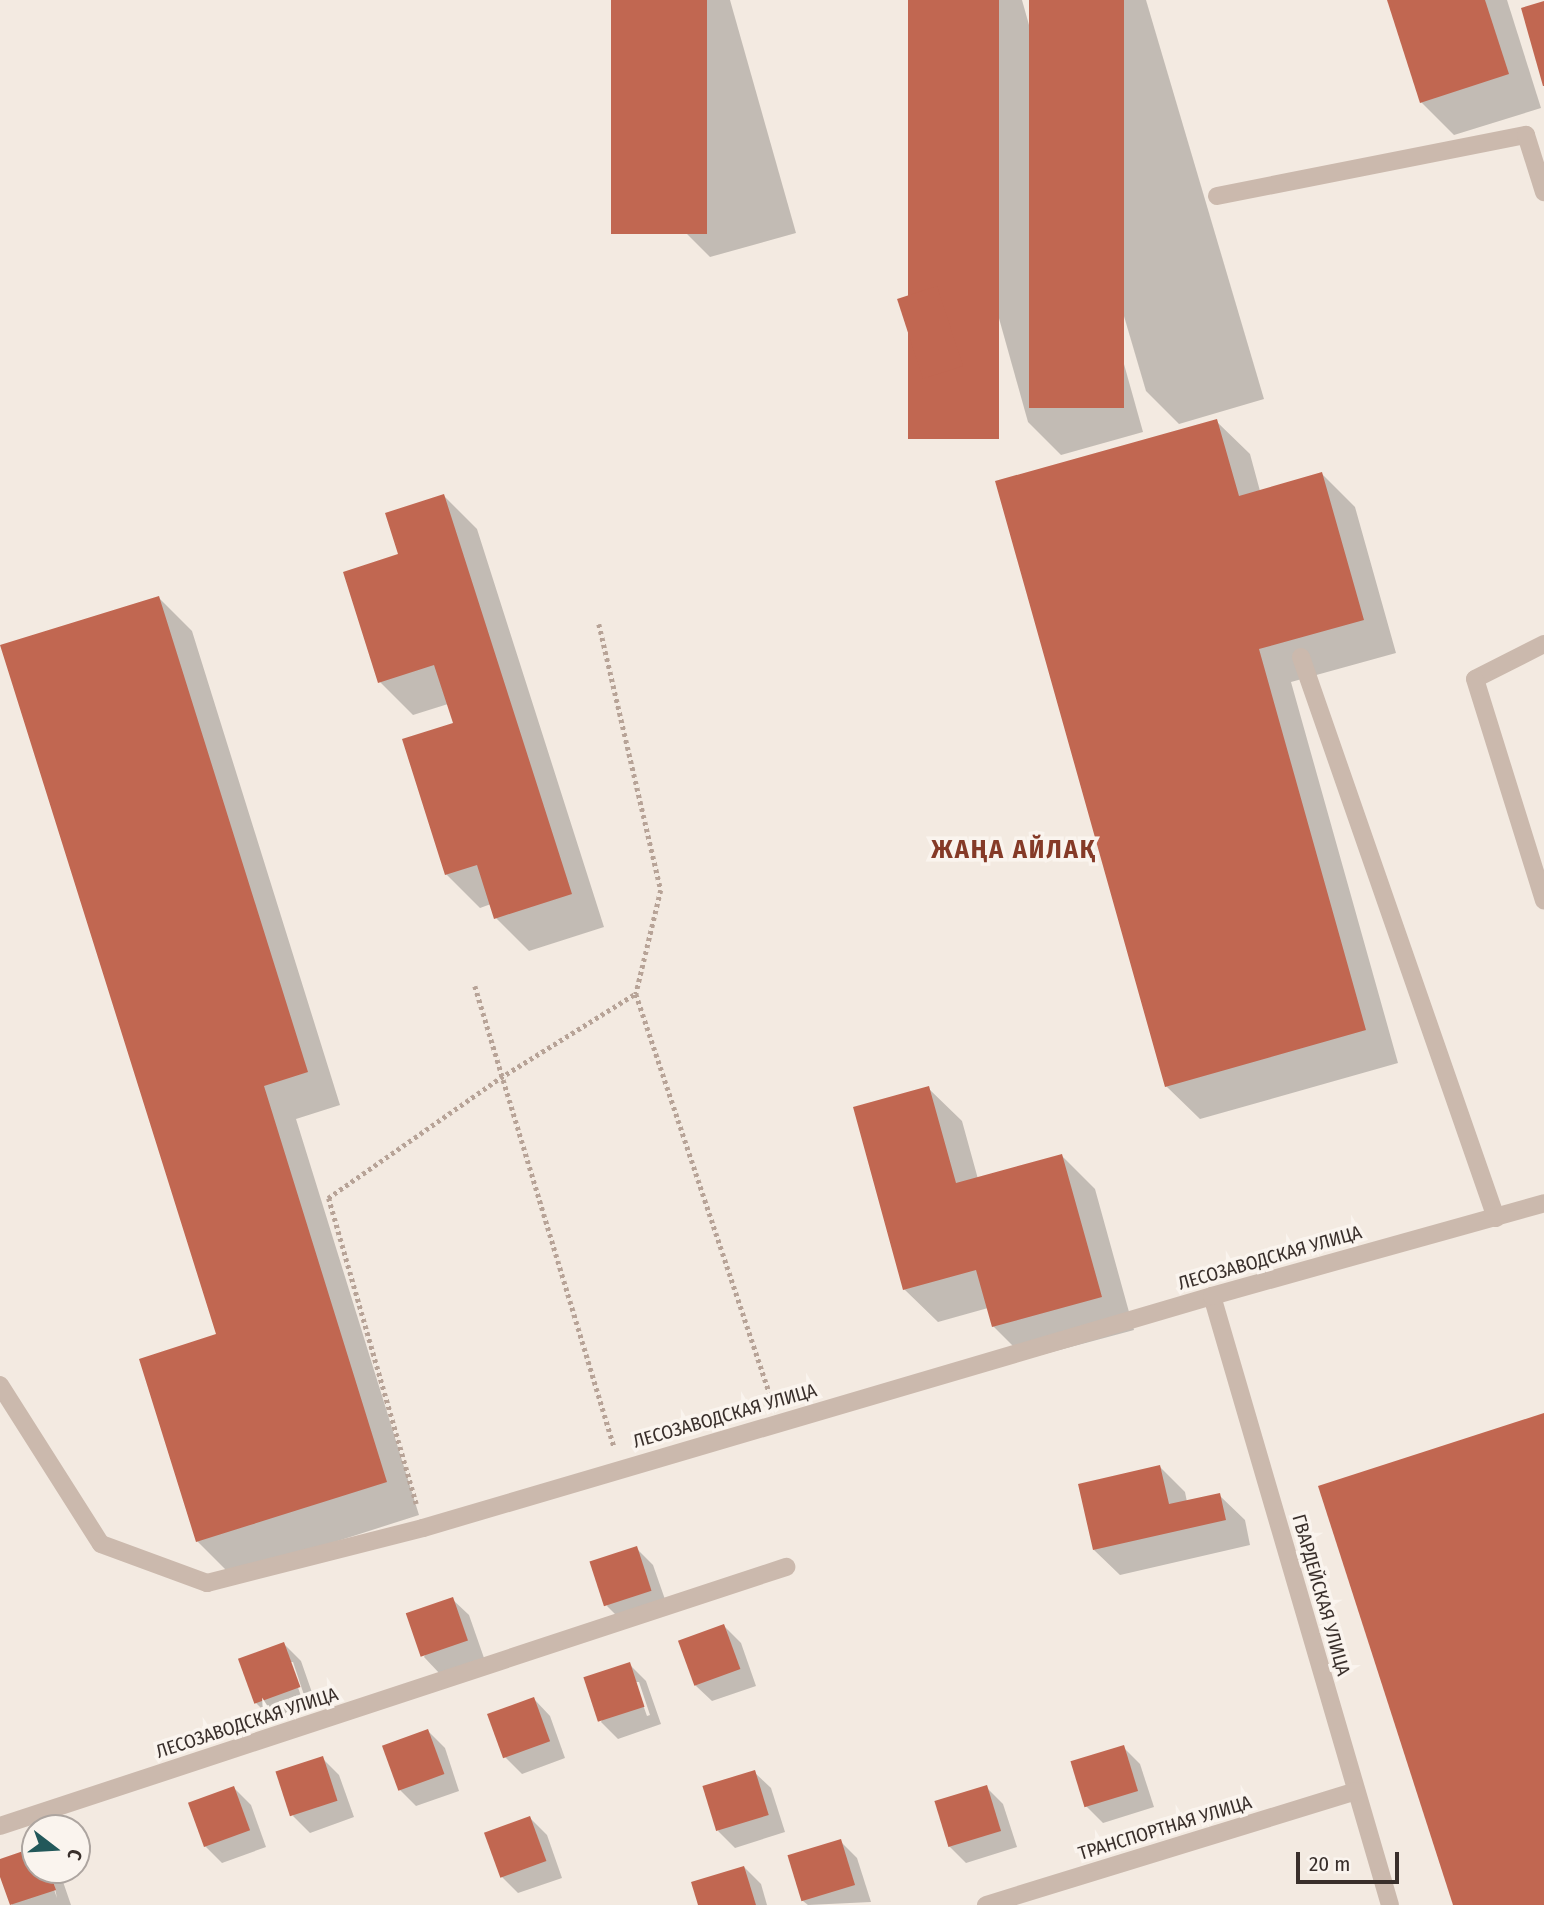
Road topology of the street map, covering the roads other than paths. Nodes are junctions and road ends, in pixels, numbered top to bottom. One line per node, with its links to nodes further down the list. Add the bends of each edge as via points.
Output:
1 (1544, 192): 2 (street, via 1527,135)
2 (1217, 196)
3 (1544, 644): 5 (street, via 1475,678)
4 (1301, 657): 7 (street)
5 (1544, 901)
6 (1544, 1203): 7 (street, ЛЕСОЗАВОДСКАЯ УЛИЦА)
7 (1496, 1218): 8 (street, ЛЕСОЗАВОДСКАЯ УЛИЦА)
8 (1212, 1296): 9 (street, ЛЕСОЗАВОДСКАЯ УЛИЦА, via 424,1528 206,1583 101,1544); 11 (street, ГВАРДЕЙСКАЯ УЛИЦА)
9 (0, 1385)
10 (786, 1567): 12 (street, ЛЕСОЗАВОДСКАЯ УЛИЦА)
11 (1356, 1791): 13 (street, ТРАНСПОРТНАЯ УЛИЦА); 16 (street, ГВАРДЕЙСКАЯ УЛИЦА)
12 (0, 1826)
13 (1043, 1887): 14 (street, ТРАНСПОРТНАЯ УЛИЦА); 15 (street)
14 (986, 1905)
15 (1049, 1905)
16 (1390, 1905)

